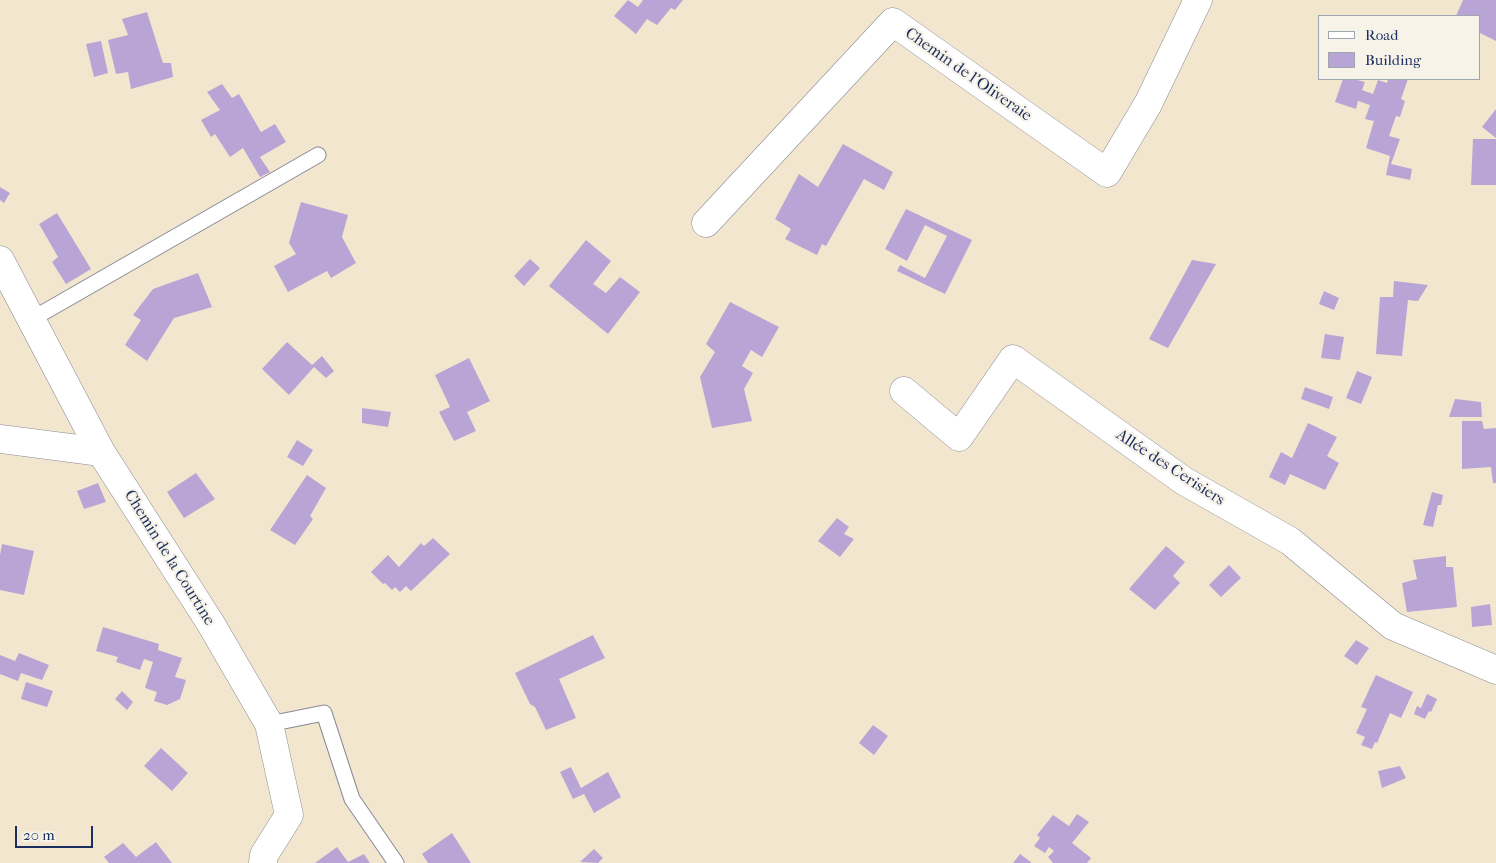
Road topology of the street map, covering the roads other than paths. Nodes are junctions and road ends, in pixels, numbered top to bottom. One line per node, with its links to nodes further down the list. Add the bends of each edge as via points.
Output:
1 (1198, 0): 3 (street, Chemin de l'Oliveraie, via 1148,104 1107,173 893,22)
2 (318, 155): 5 (lane)
3 (706, 223)
4 (0, 260): 5 (street, Chemin de la Courtine)
5 (32, 320): 8 (street, Chemin de la Courtine)
6 (904, 391): 9 (street, Allée des Cerisiers, via 959,437 1013,359 1184,482 1290,541 1393,626)
7 (0, 439): 8 (street)
8 (102, 452): 10 (street, Chemin de la Courtine, via 211,624)
9 (1496, 670)
10 (269, 724): 11 (street, Chemin de la Courtine, via 289,815 264,854); 12 (lane, via 324,712 352,799)
11 (263, 863)
12 (396, 863)

